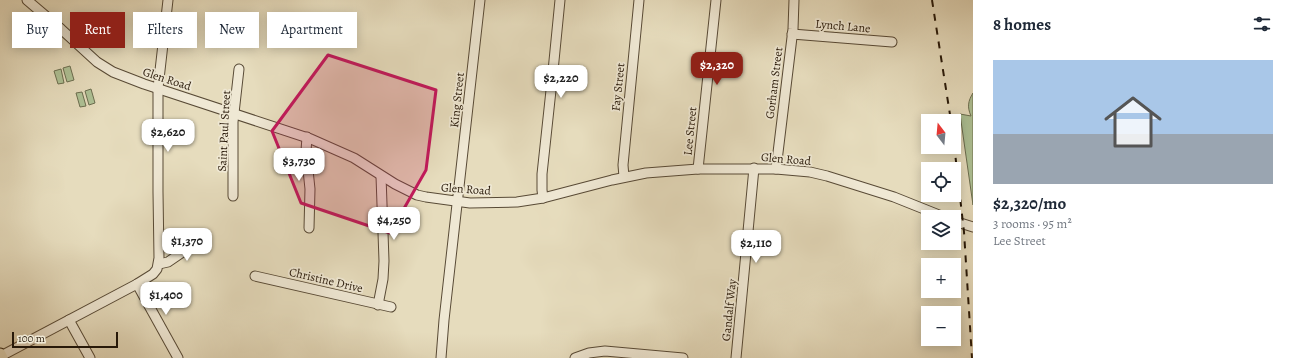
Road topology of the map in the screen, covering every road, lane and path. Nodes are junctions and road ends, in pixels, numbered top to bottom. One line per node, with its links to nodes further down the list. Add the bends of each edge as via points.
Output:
1 (27, 0): 11 (street, Glen Road, via 97,62 113,72)
2 (168, 0): 11 (street)
3 (480, 0): 21 (street, King Street)
4 (560, 0): 20 (street, via 542,174)
5 (639, 0): 18 (street, Fay Street, via 623,165)
6 (716, 0): 15 (street, Lee Street)
7 (794, 0): 8 (street, Gorham Street)
8 (792, 34): 9 (street, Lynch Lane); 16 (street, Gorham Street)
9 (892, 42)
10 (239, 68): 12 (street, Saint Paul Street)
11 (158, 88): 12 (street, Glen Road); 27 (street)
12 (235, 114): 13 (street, Glen Road); 19 (street, Saint Paul Street)
13 (307, 137): 17 (street, Glen Road, via 343,152); 25 (street)
14 (754, 168): 15 (street, Glen Road); 16 (street, Glen Road); 39 (street, Gandalf Way)
15 (698, 169): 18 (street, Glen Road, via 660,171)
16 (776, 169): 22 (street, Glen Road, via 810,172 844,181)
17 (381, 176): 21 (street, Glen Road, via 417,195); 30 (street, via 384,261)
18 (624, 177): 20 (street, Glen Road)
19 (234, 196)
20 (543, 198): 21 (street, Glen Road, via 504,203)
21 (458, 202): 36 (street, King Street)
22 (926, 210)
23 (961, 224): 24 (street)
24 (973, 227)
25 (309, 228)
26 (206, 236): 27 (street, via 168,262)
27 (159, 264): 29 (street, via 153,274)
28 (255, 276): 30 (street, Christine Drive)
29 (137, 284): 32 (street); 35 (street)
30 (378, 305): 31 (street, Christine Drive)
31 (390, 307)
32 (69, 320): 33 (street); 34 (street)
33 (1, 356)
34 (90, 358)
35 (178, 358)
36 (441, 358)
37 (575, 358): 38 (street, via 602,351)
38 (677, 358)
39 (736, 358)

